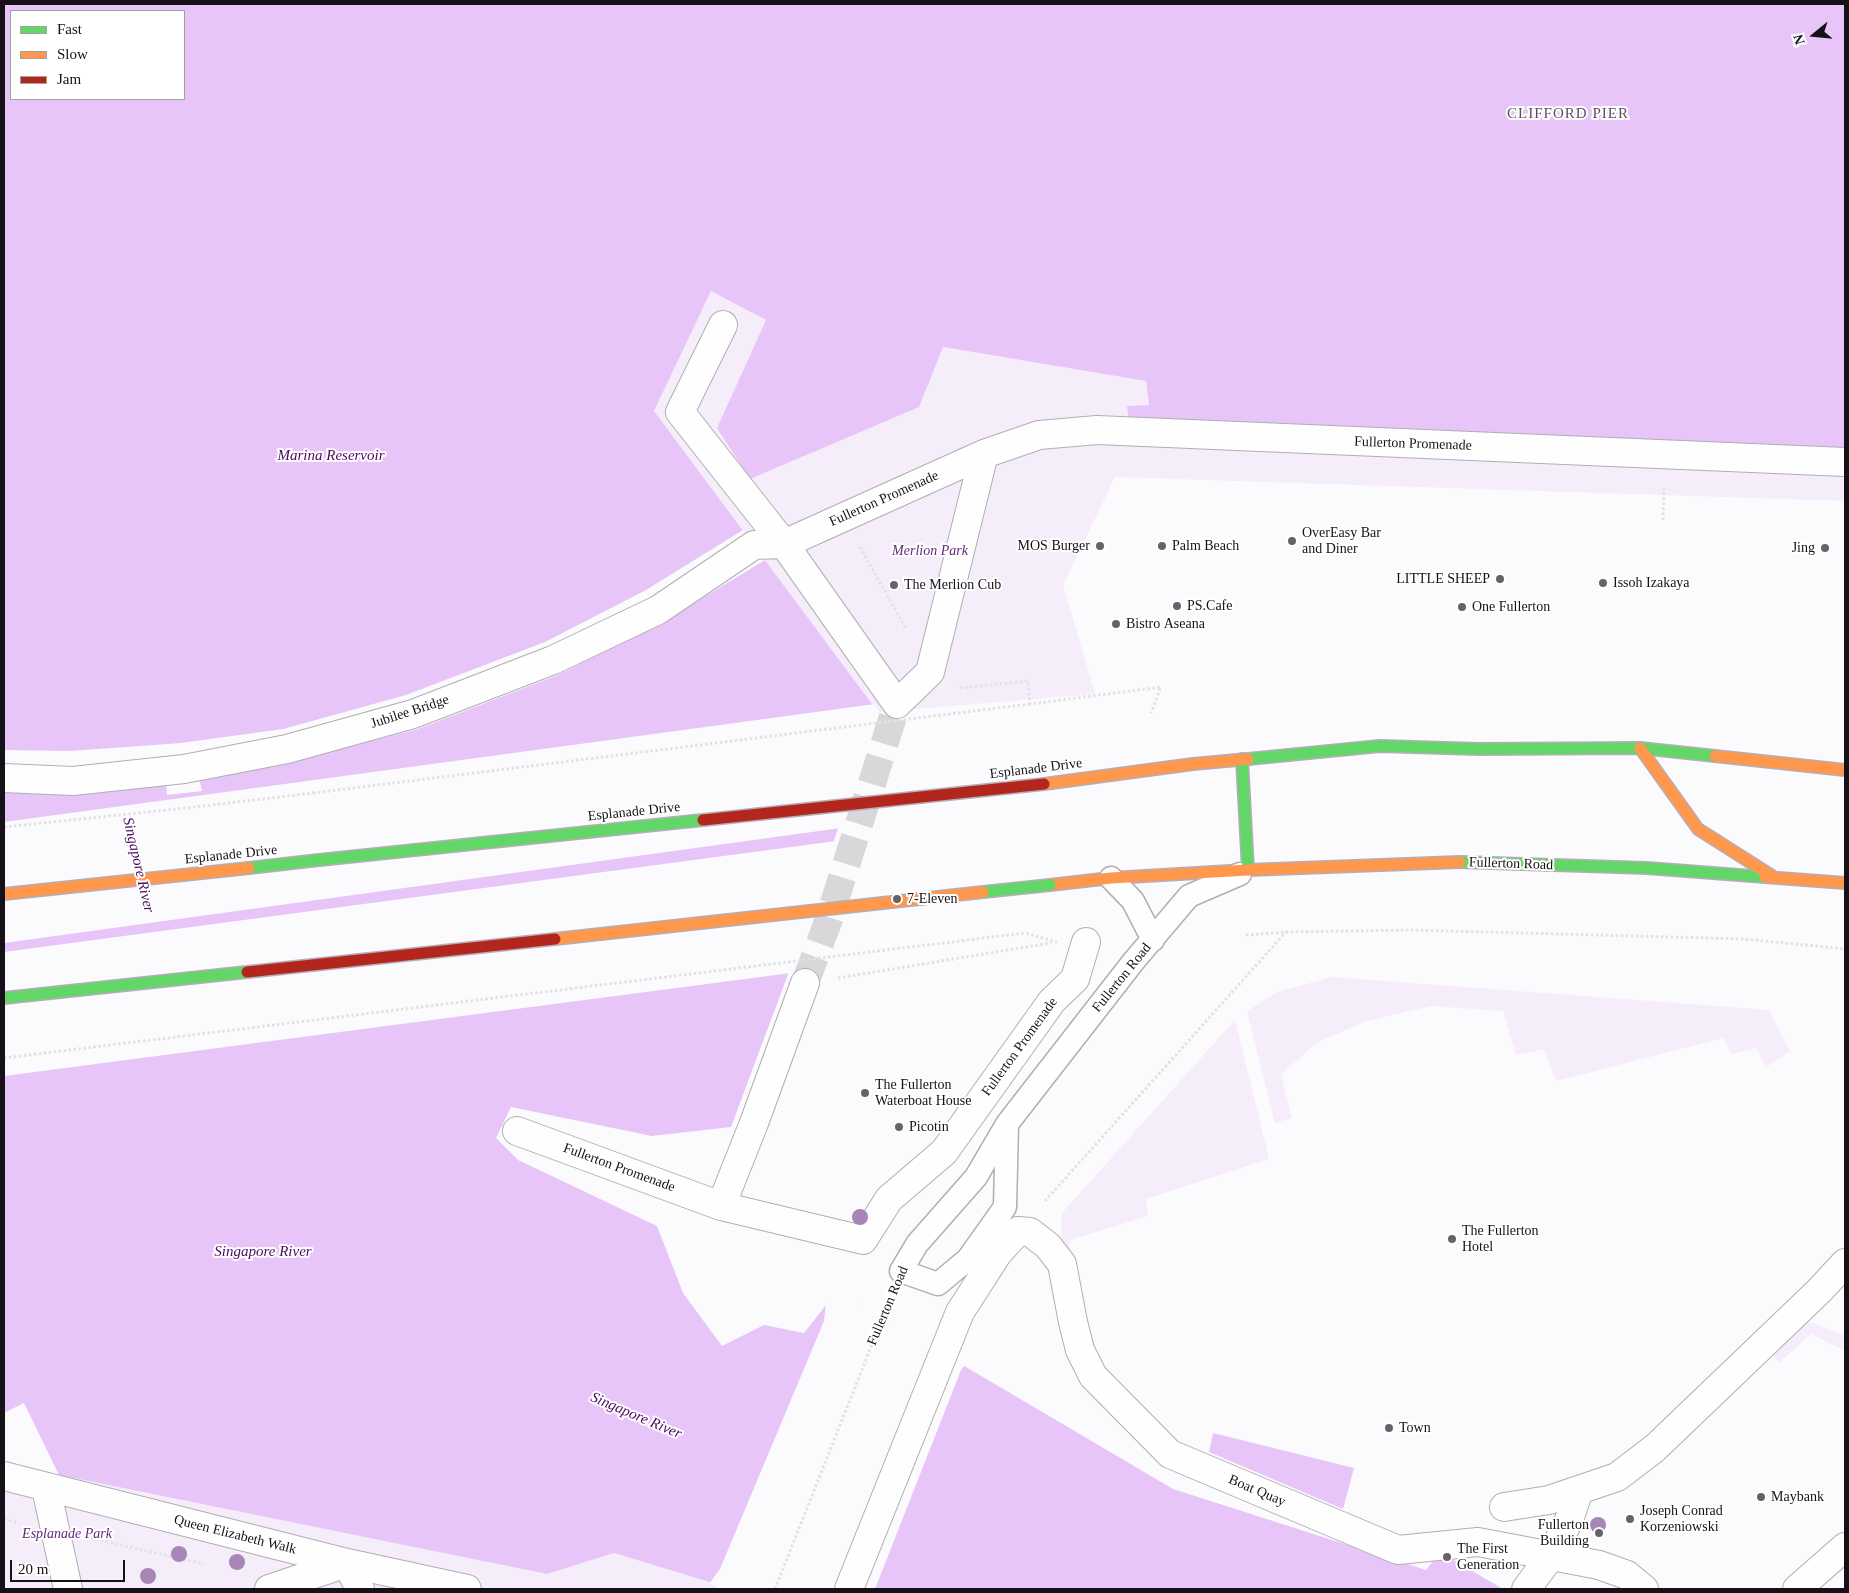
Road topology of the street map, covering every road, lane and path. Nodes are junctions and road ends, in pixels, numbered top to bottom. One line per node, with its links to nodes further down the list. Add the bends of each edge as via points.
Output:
1 (723, 325): 5 (street, via 680,412)
2 (984, 454): 3 (street, Fullerton Promenade, via 1039,435 1097,430); 4 (street, Fullerton Promenade); 6 (street)
3 (1845, 462)
4 (844, 518): 5 (street, Fullerton Promenade); 6 (path)
5 (784, 544): 6 (street, via 897,704); 13 (street, Jubilee Bridge, via 754,546 658,610 553,660 413,714 287,749 184,769 74,781)
6 (930, 672)
7 (957, 688): 8 (path, via 1028,681)
8 (1030, 704): 9 (path, via 1161,687); 14 (path, bridge, via 186,808)
9 (1152, 713)
10 (1640, 748): 11 (highway, Esplanade Drive, via 1380,746); 12 (highway); 17 (highway, via 1698,829)
11 (1242, 759): 15 (highway); 19 (highway, Esplanade Drive, bridge, via 1044,784)
12 (1845, 770)
13 (4, 778)
14 (4, 827)
15 (1248, 870): 16 (highway, Fullerton Road); 17 (highway, Fullerton Road, via 1460,862 1647,868); 22 (lane, via 1190,896)
16 (1111, 878): 22 (lane, Fullerton Road, via 1133,900); 26 (highway, bridge)
17 (1775, 878): 18 (highway, Fullerton Road)
18 (1845, 883)
19 (4, 894)
20 (1286, 932): 21 (path); 24 (path, via 1412,930 1744,938); 31 (path)
21 (1246, 935)
22 (1153, 940): 28 (lane, Fullerton Road)
23 (1086, 942): 30 (street, Fullerton Promenade, via 1075,979 1052,1001 944,1152 889,1200 863,1240)
24 (1845, 949)
25 (805, 983): 27 (path, bridge, via 1057,942 1025,933); 30 (street)
26 (4, 998)
27 (4, 1058)
28 (1007, 1124): 33 (lane, Fullerton Road, via 976,1177 917,1244); 33 (lane, via 1006,1207 968,1259 938,1284)
29 (517, 1131): 30 (street, Fullerton Promenade)
30 (721, 1206)
31 (1018, 1231): 41 (street, Boat Quay, via 1030,1232 1048,1246 1062,1264 1080,1350 1094,1376 1170,1454 1398,1550 1478,1542); 49 (street, via 998,1253 960,1312)
32 (1845, 1263): 36 (street, via 1655,1448 1617,1477)
33 (901, 1271): 48 (path, Fullerton Road)
34 (4, 1476): 35 (street, Queen Elizabeth Walk)
35 (46, 1488): 39 (street); 42 (street, Queen Elizabeth Walk)
36 (1579, 1490): 37 (street, via 1549,1500); 41 (street, via 1569,1520)
37 (1504, 1507)
38 (4, 1519): 39 (path)
39 (55, 1530): 43 (path); 44 (street)
40 (1845, 1547): 52 (street)
41 (1551, 1556): 50 (street); 51 (street, Boat Quay, via 1627,1575)
42 (347, 1564): 45 (street); 46 (street); 47 (street, Queen Elizabeth Walk)
43 (208, 1566)
44 (68, 1589)
45 (269, 1589)
46 (360, 1589)
47 (467, 1589)
48 (775, 1589)
49 (849, 1589)
50 (1526, 1589)
51 (1644, 1589)
52 (1797, 1589)

